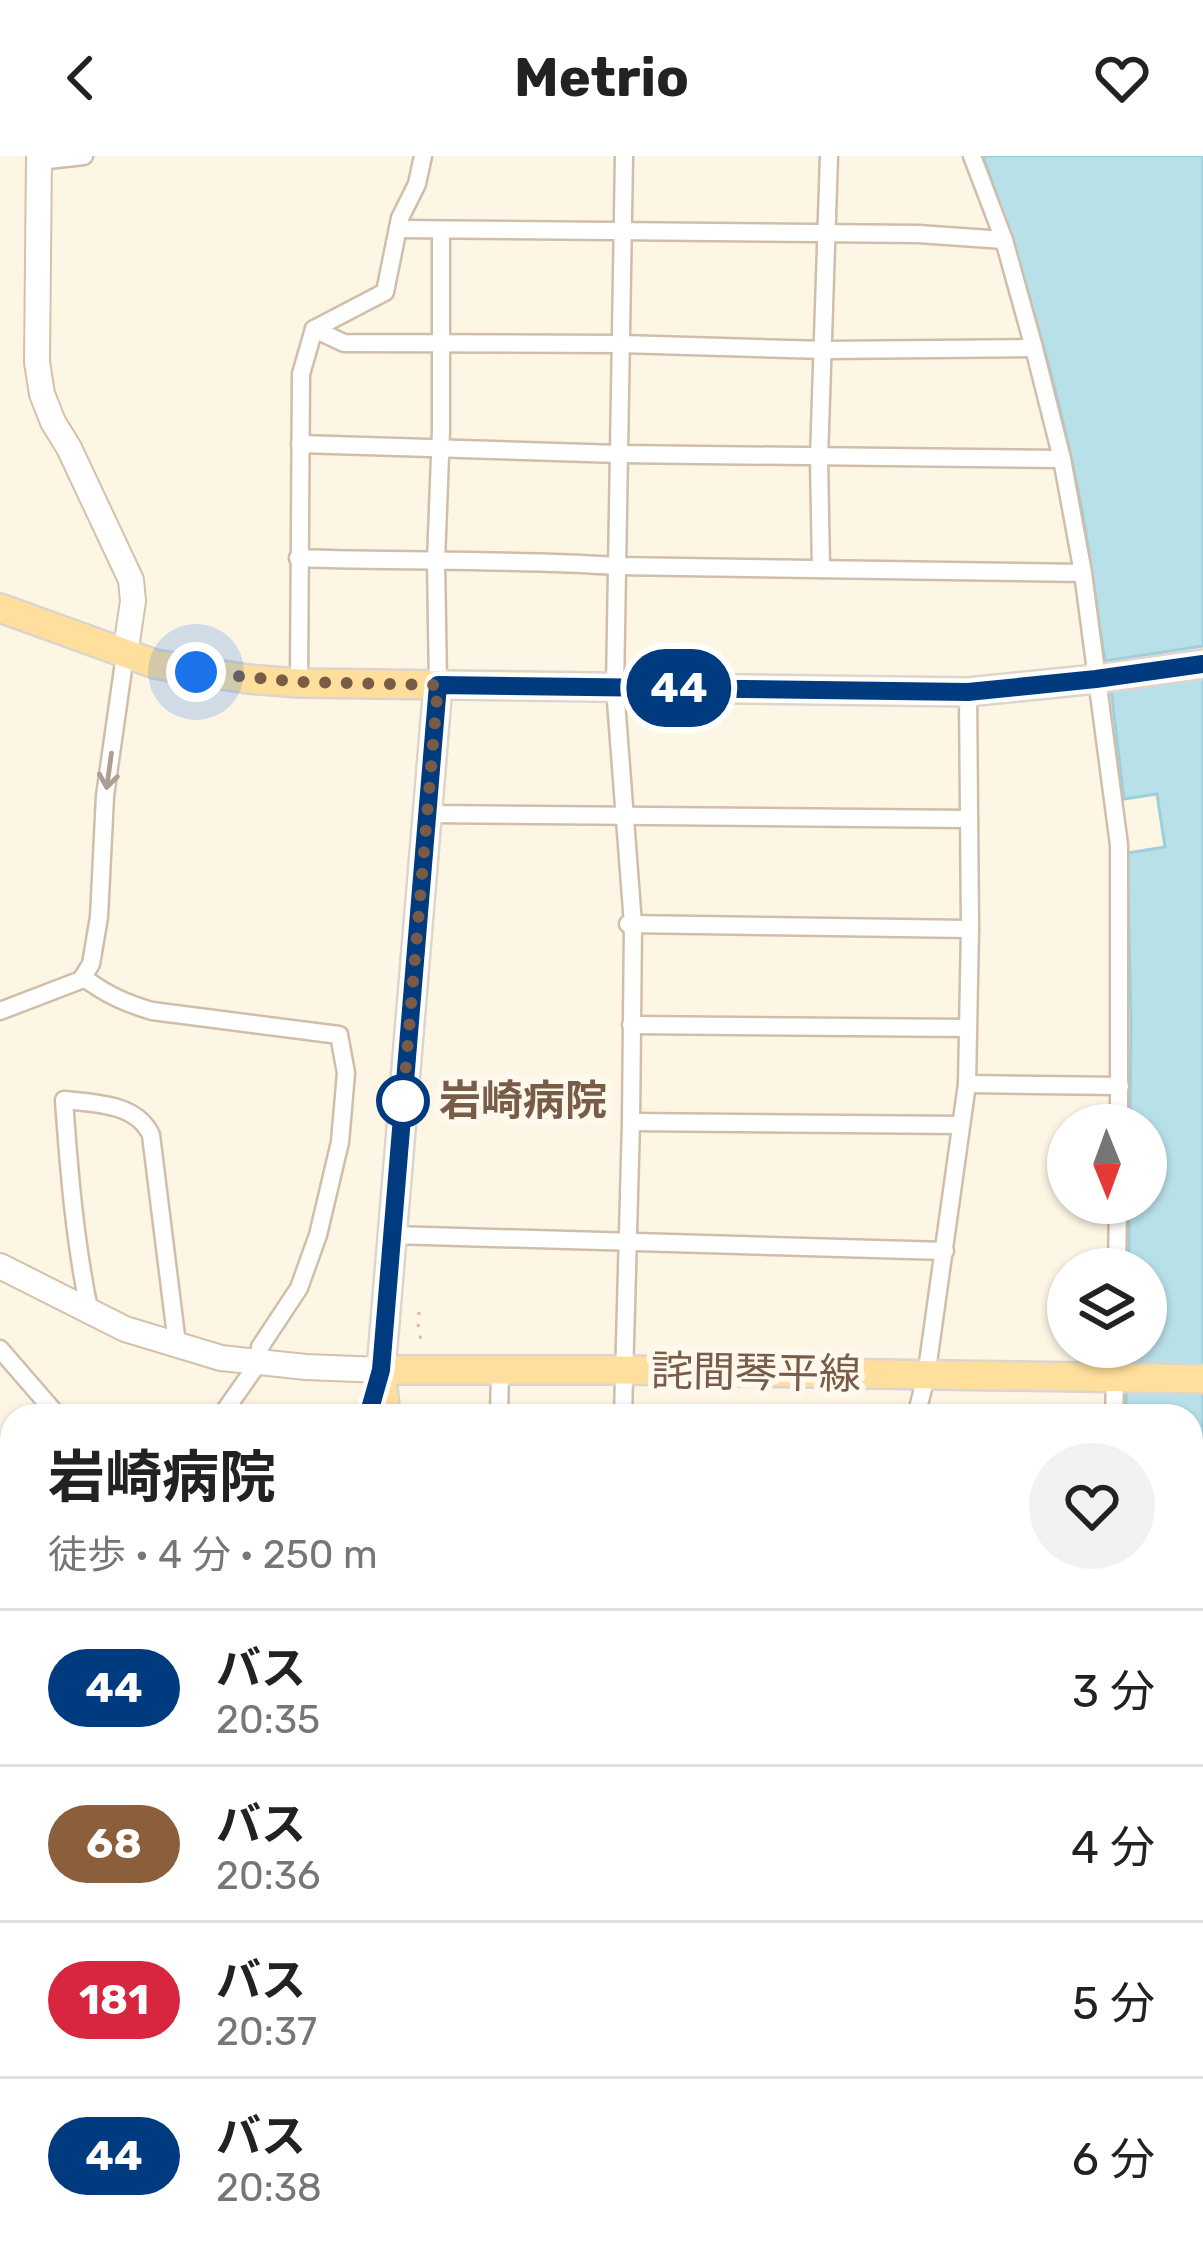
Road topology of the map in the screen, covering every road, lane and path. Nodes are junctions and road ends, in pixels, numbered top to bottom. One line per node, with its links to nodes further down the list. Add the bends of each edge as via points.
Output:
1 (84, 156): 6 (street)
2 (423, 156): 7 (street)
3 (624, 156): 9 (street)
4 (829, 156): 10 (street)
5 (972, 156): 11 (street)
6 (39, 158): 28 (main road, via 42,394 131,580)
7 (398, 229): 8 (street); 12 (street, via 385,292)
8 (441, 230): 9 (street); 13 (street)
9 (623, 230): 10 (street); 14 (street)
10 (828, 232): 11 (street); 16 (street)
11 (1004, 240): 15 (street)
12 (314, 329): 13 (street, via 344,343); 17 (street, via 301,374)
13 (440, 341): 14 (street); 18 (street)
14 (622, 344): 16 (street); 19 (street)
15 (1034, 348): 16 (street); 21 (street)
16 (824, 350): 20 (street)
17 (300, 445): 18 (street); 22 (street)
18 (440, 448): 19 (street); 23 (street)
19 (619, 454): 20 (street); 24 (street)
20 (820, 458): 21 (street); 25 (street)
21 (1062, 459): 26 (street)
22 (298, 558): 23 (street); 31 (street)
23 (436, 561): 24 (street); 32 (street)
24 (616, 566): 25 (street); 33 (street)
25 (821, 569): 26 (street)
26 (1083, 572): 30 (street)
27 (0, 608): 28 (main road)
28 (125, 655): 31 (main road); 40 (street, one-way to 40, via 99,917)
29 (1203, 664): 30 (main road)
30 (1096, 679): 34 (main road); 45 (street, via 1119,845)
31 (299, 682): 32 (main road)
32 (438, 685): 33 (main road); 35 (main road)
33 (615, 688): 34 (main road); 36 (street)
34 (968, 692): 37 (street)
35 (426, 814): 36 (street); 49 (main road)
36 (626, 817): 37 (street); 38 (street)
37 (969, 819): 39 (street)
38 (630, 924): 39 (street); 42 (street)
39 (970, 929): 43 (street)
40 (83, 976): 41 (street); 56 (street, via 152,1011 338,1035 346,1073 334,1174 307,1270)
41 (0, 1011)
42 (631, 1025): 43 (street); 47 (street)
43 (968, 1028): 44 (street)
44 (967, 1084): 45 (street); 48 (street)
45 (1120, 1086): 46 (street)
46 (1120, 1104)
47 (631, 1122): 48 (street); 50 (street)
48 (960, 1125): 51 (street)
49 (392, 1235): 50 (street); 58 (main road)
50 (627, 1244): 51 (street); 59 (street)
51 (945, 1251): 61 (street)
52 (0, 1266): 53 (main road)
53 (91, 1314): 54 (main road); 54 (street, via 64,1100 121,1108 144,1120 152,1135)
54 (177, 1344): 56 (main road)
55 (0, 1348): 64 (street)
56 (259, 1361): 58 (main road); 65 (street)
57 (1121, 1368): 62 (street)
58 (381, 1370): 60 (main road, 詫間琴平線); 66 (main road); 67 (main road)
59 (624, 1370): 60 (main road, 詫間琴平線); 61 (main road, 詫間琴平線); 69 (street)
60 (500, 1372): 68 (street)
61 (926, 1377): 62 (main road, 詫間琴平線); 70 (street)
62 (1123, 1377): 63 (main road, 詫間琴平線); 71 (street)
63 (1203, 1379)
64 (48, 1404)
65 (229, 1404)
66 (371, 1404)
67 (385, 1404)
68 (499, 1404)
69 (623, 1404)
70 (919, 1404)
71 (1117, 1404)

